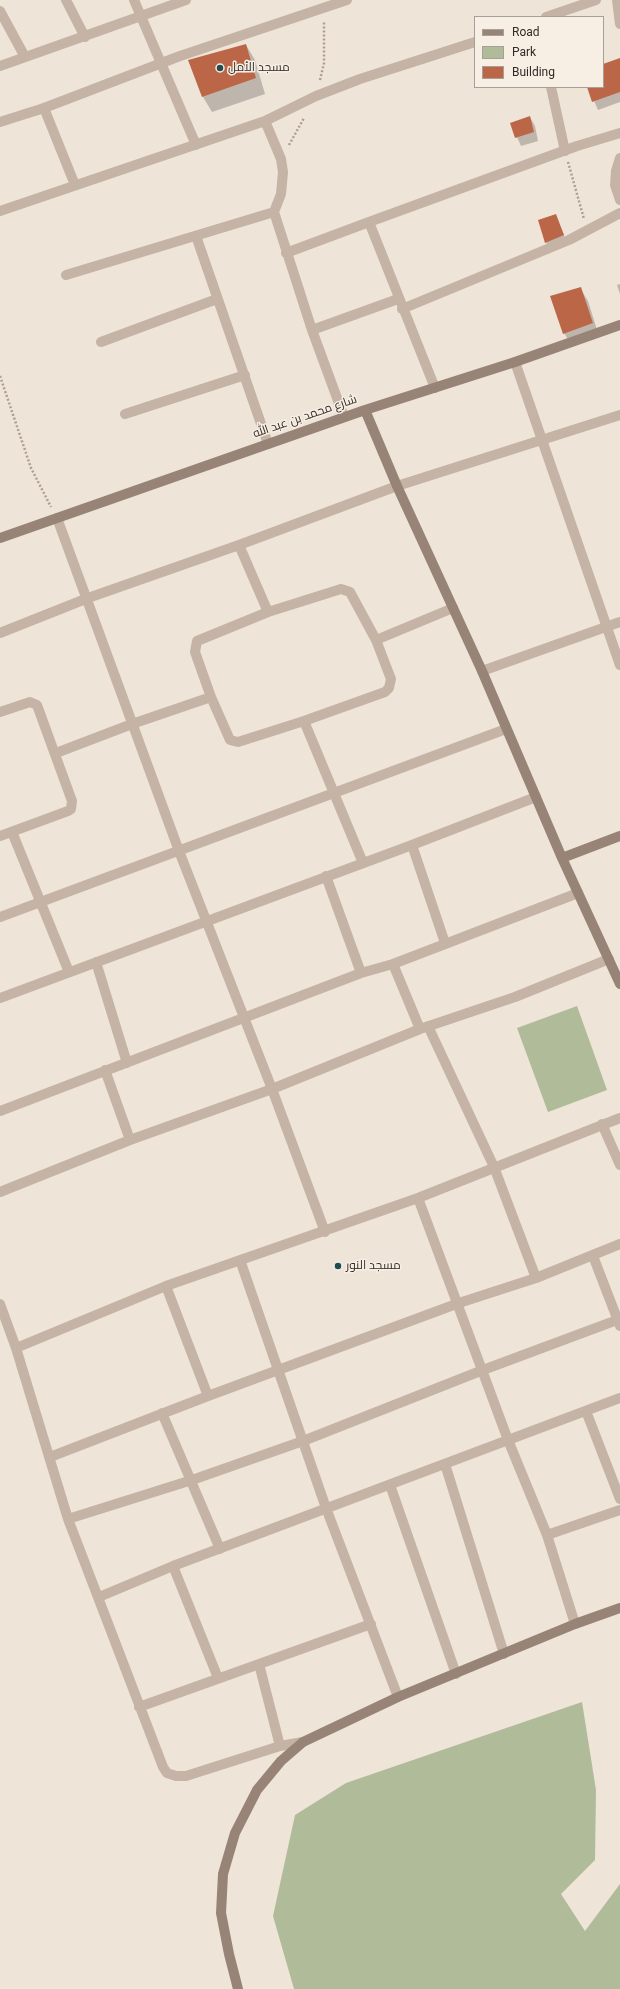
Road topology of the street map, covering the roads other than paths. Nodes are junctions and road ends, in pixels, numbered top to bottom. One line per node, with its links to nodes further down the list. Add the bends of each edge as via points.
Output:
1 (66, 0): 11 (street)
2 (134, 0): 8 (street)
3 (186, 0): 8 (street)
4 (347, 0): 14 (street)
5 (596, 0): 9 (street)
6 (617, 0): 10 (street)
7 (0, 11): 13 (street)
8 (141, 16): 11 (street); 14 (street)
9 (549, 16)
10 (620, 24)
11 (85, 37): 13 (street)
12 (474, 42): 18 (street, via 345,85)
13 (25, 57): 15 (street)
14 (162, 63): 17 (street); 21 (street)
15 (0, 66)
16 (551, 88): 22 (street)
17 (44, 108): 19 (street); 24 (street)
18 (265, 121): 21 (street); 27 (street, via 281,159 283,172 281,194)
19 (0, 122)
20 (620, 133): 22 (street)
21 (196, 145): 24 (street)
22 (565, 152): 29 (street)
23 (620, 158): 25 (street, via 615,185)
24 (75, 185): 26 (street)
25 (620, 200)
26 (0, 211)
27 (274, 212): 30 (street); 31 (street)
28 (620, 213): 35 (street, via 587,231)
29 (369, 222): 31 (street); 34 (street)
30 (196, 236): 32 (street); 33 (street)
31 (286, 253): 37 (street)
32 (66, 275)
33 (217, 298): 38 (street); 40 (street)
34 (398, 299): 35 (street); 37 (street)
35 (402, 309): 41 (street)
36 (620, 325): 39 (street, شارع محمد بن عبد الله)
37 (312, 330): 45 (street)
38 (101, 342)
39 (515, 362): 41 (street, شارع محمد بن عبد الله); 46 (street)
40 (245, 375): 43 (street); 47 (street)
41 (435, 388): 42 (street, شارع محمد بن عبد الله)
42 (365, 410): 45 (street, شارع محمد بن عبد الله); 48 (street)
43 (125, 414)
44 (620, 415): 46 (street)
45 (344, 417): 47 (street, شارع محمد بن عبد الله)
46 (541, 441): 48 (street); 56 (street)
47 (268, 444): 49 (street, شارع محمد بن عبد الله)
48 (397, 486): 51 (street); 53 (street)
49 (58, 518): 50 (street, شارع محمد بن عبد الله); 52 (street)
50 (0, 538)
51 (239, 545): 52 (street); 54 (street)
52 (88, 598): 57 (street); 64 (street)
53 (453, 608): 58 (street); 60 (street)
54 (268, 612): 58 (street, via 335,590 346,590 350,592); 61 (street, via 197,641 195,652)
55 (620, 622): 56 (street)
56 (606, 627): 59 (street); 60 (street)
57 (0, 633)
58 (376, 640): 63 (street, via 391,678 389,688 385,692)
59 (620, 665)
60 (482, 671): 65 (street)
61 (211, 697): 63 (street, via 227,735 234,742); 64 (street)
62 (0, 712): 66 (street, via 30,702 37,705)
63 (304, 721): 67 (street)
64 (132, 724): 66 (street); 73 (street)
65 (506, 729): 67 (street); 68 (street)
66 (56, 754): 69 (street, via 72,801 71,809)
67 (334, 793): 73 (street); 75 (street)
68 (536, 797): 72 (street); 74 (street)
69 (12, 832): 70 (street); 78 (street)
70 (0, 836)
71 (620, 836): 74 (street)
72 (412, 845): 75 (street); 81 (street)
73 (179, 851): 78 (street); 80 (street)
74 (562, 858): 77 (street)
75 (363, 863): 76 (street)
76 (326, 876): 80 (street); 86 (street)
77 (578, 893): 81 (street); 82 (street)
78 (40, 902): 79 (street); 85 (street)
79 (0, 917)
80 (207, 920): 83 (street); 89 (street)
81 (445, 943): 84 (street)
82 (609, 959): 87 (street); 90 (street, via 515,998)
83 (96, 962): 85 (street); 91 (street)
84 (393, 964): 86 (street); 90 (street)
85 (69, 972): 88 (street)
86 (361, 973): 89 (street)
87 (620, 984)
88 (0, 998)
89 (244, 1018): 91 (street); 93 (street)
90 (424, 1027): 93 (street); 99 (street)
91 (127, 1063): 92 (street)
92 (105, 1070): 94 (street); 97 (street)
93 (272, 1089): 97 (street); 102 (street)
94 (0, 1111)
95 (620, 1118): 96 (street)
96 (602, 1124): 98 (street); 99 (street)
97 (130, 1140): 100 (street)
98 (620, 1165)
99 (494, 1167): 101 (street); 106 (street)
100 (0, 1192)
101 (418, 1198): 102 (street); 108 (street)
102 (325, 1232): 105 (street)
103 (620, 1244): 104 (street)
104 (593, 1256): 106 (street); 110 (street)
105 (240, 1260): 107 (street); 113 (street)
106 (536, 1278): 108 (street)
107 (166, 1286): 111 (street); 114 (street)
108 (459, 1303): 112 (street); 113 (street)
109 (0, 1304): 111 (street)
110 (619, 1322): 112 (street)
111 (16, 1348): 120 (street)
112 (483, 1370): 118 (street); 119 (street)
113 (277, 1371): 114 (street); 119 (street)
114 (208, 1396): 117 (street)
115 (620, 1398): 116 (street)
116 (586, 1411): 118 (street); 124 (street)
117 (162, 1413): 120 (street); 122 (street)
118 (508, 1440): 121 (street); 128 (street)
119 (302, 1441): 122 (street); 125 (street)
120 (50, 1457): 127 (street)
121 (444, 1464): 123 (street); 135 (street)
122 (192, 1480): 127 (street); 129 (street)
123 (390, 1484): 125 (street); 137 (street)
124 (620, 1499)
125 (326, 1508): 129 (street); 133 (street)
126 (620, 1510): 128 (street)
127 (68, 1520): 131 (street)
128 (546, 1535): 134 (street)
129 (220, 1549): 130 (street)
130 (173, 1566): 131 (street); 138 (street)
131 (99, 1597): 140 (street)
132 (620, 1608): 134 (street)
133 (371, 1624): 136 (street); 139 (street)
134 (575, 1624): 135 (street)
135 (504, 1654): 137 (street)
136 (259, 1664): 138 (street); 142 (street)
137 (456, 1674): 139 (street)
138 (218, 1678): 140 (street)
139 (398, 1697): 141 (street)
140 (139, 1707): 142 (street, via 162,1767 167,1773 176,1776 186,1776)
141 (303, 1742): 142 (street); 143 (street, via 281,1761 257,1790 235,1833 223,1874 221,1913)
142 (280, 1746)
143 (238, 1989)

